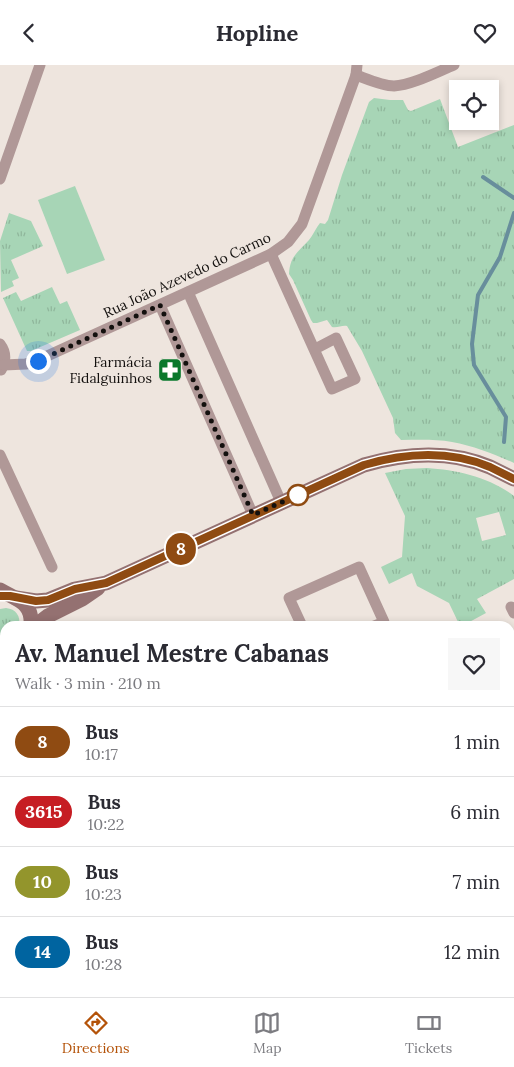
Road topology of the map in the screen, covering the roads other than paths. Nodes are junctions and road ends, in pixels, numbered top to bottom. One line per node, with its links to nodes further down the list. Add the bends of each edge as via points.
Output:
1 (40, 65): 4 (street)
2 (454, 65): 3 (street, via 407,84 392,86)
3 (356, 70): 5 (street, Rua João Azevedo do Carmo, via 302,224)
4 (0, 179)
5 (272, 255): 6 (street, Rua João Azevedo do Carmo); 9 (street)
6 (188, 292): 7 (street, Rua João Azevedo do Carmo); 13 (street)
7 (160, 305): 10 (street, Rua João Azevedo do Carmo, via 38,361); 14 (street)
8 (0, 344): 10 (street, via 5,355)
9 (315, 349)
10 (2, 368)
11 (0, 455): 15 (street)
12 (514, 479): 13 (main road, via 470,460 426,454 405,456 364,465)
13 (281, 502): 14 (main road)
14 (253, 515): 16 (main road)
15 (52, 567)
16 (106, 583): 17 (main road, via 75,589 48,600); 19 (main road)
17 (6, 595): 18 (main road, via 26,607)
18 (31, 621)
19 (42, 621)
20 (300, 621): 21 (street, via 289,598 359,567)
21 (384, 621)

